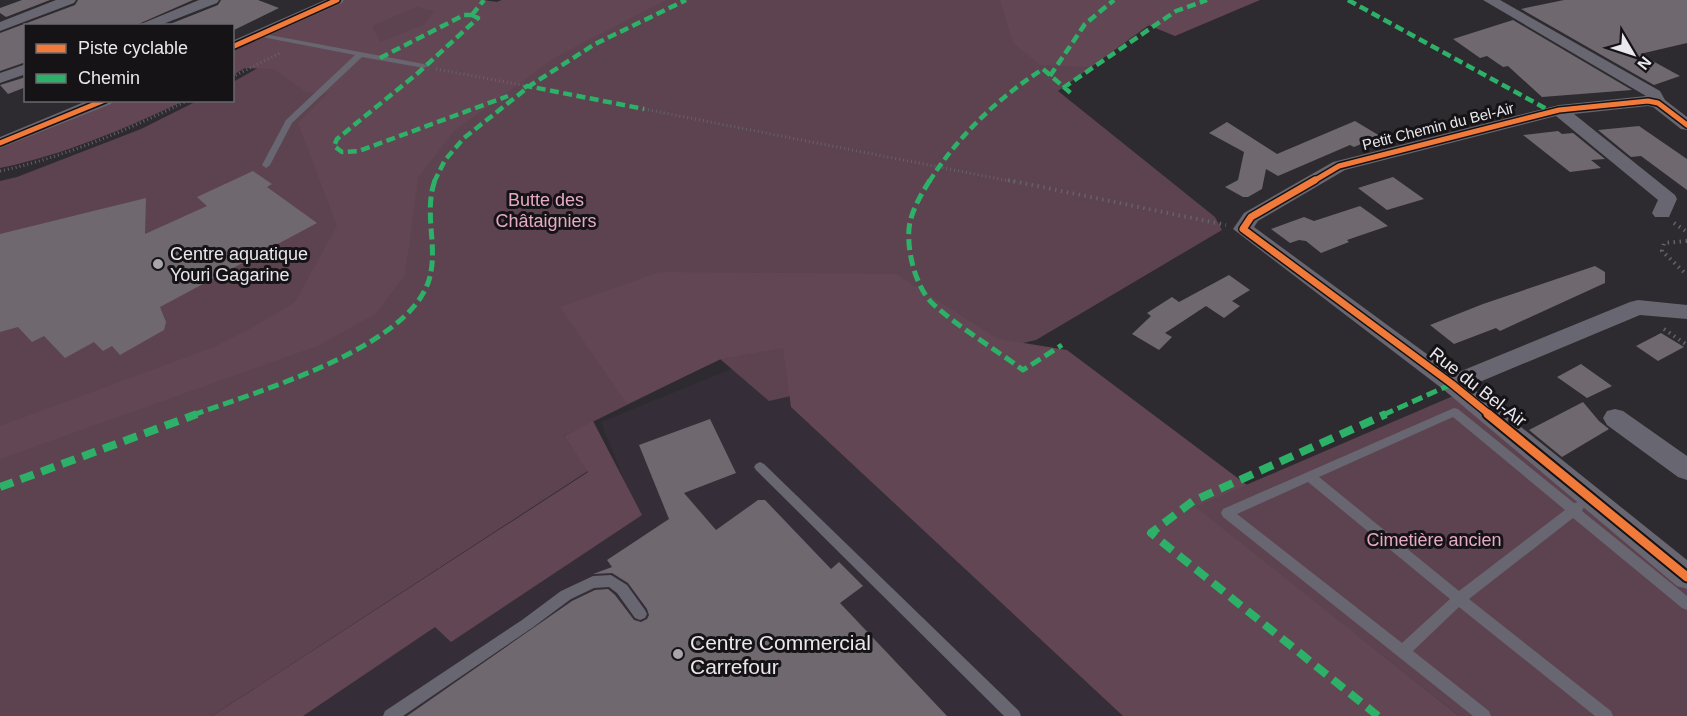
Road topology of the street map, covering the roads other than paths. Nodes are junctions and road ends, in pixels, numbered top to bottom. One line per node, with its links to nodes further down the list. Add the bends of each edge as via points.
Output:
1 (69, 0): 6 (street)
2 (212, 0): 5 (street)
3 (1490, 0): 14 (street, via 1654,94)
4 (329, 1): 7 (street)
5 (148, 24)
6 (0, 27)
7 (259, 35): 8 (street); 9 (lane)
8 (234, 46)
9 (360, 55): 10 (lane); 18 (lane, via 289,122)
10 (424, 66)
11 (24, 70): 12 (street)
12 (0, 78)
13 (100, 102): 17 (street)
14 (1658, 103): 15 (street, Petit Chemin du Bel-Air); 16 (street)
15 (1559, 110): 19 (street, via 1668,199); 20 (street, Petit Chemin du Bel-Air, via 1339,166 1251,217)
16 (1687, 125)
17 (0, 143)
18 (266, 165)
19 (1662, 213)
20 (1243, 229): 22 (street, Rue du Bel-Air)
21 (1687, 312): 22 (street, via 1638,307)
22 (1452, 384): 27 (street, Rue du Bel-Air)
23 (1615, 418): 25 (street)
24 (760, 467): 34 (lane)
25 (1687, 470)
26 (1309, 476): 27 (lane, via 1454,412); 29 (lane); 32 (lane, via 1227,513)
27 (1582, 504): 28 (street, Rue du Bel-Air); 29 (lane); 30 (lane)
28 (1687, 577)
29 (1459, 599): 32 (lane); 36 (lane)
30 (1687, 604)
31 (637, 609): 33 (lane, via 622,589 610,582 593,582 566,595)
32 (1402, 652): 35 (lane)
33 (390, 716)
34 (1014, 716)
35 (1484, 716)
36 (1606, 716)

